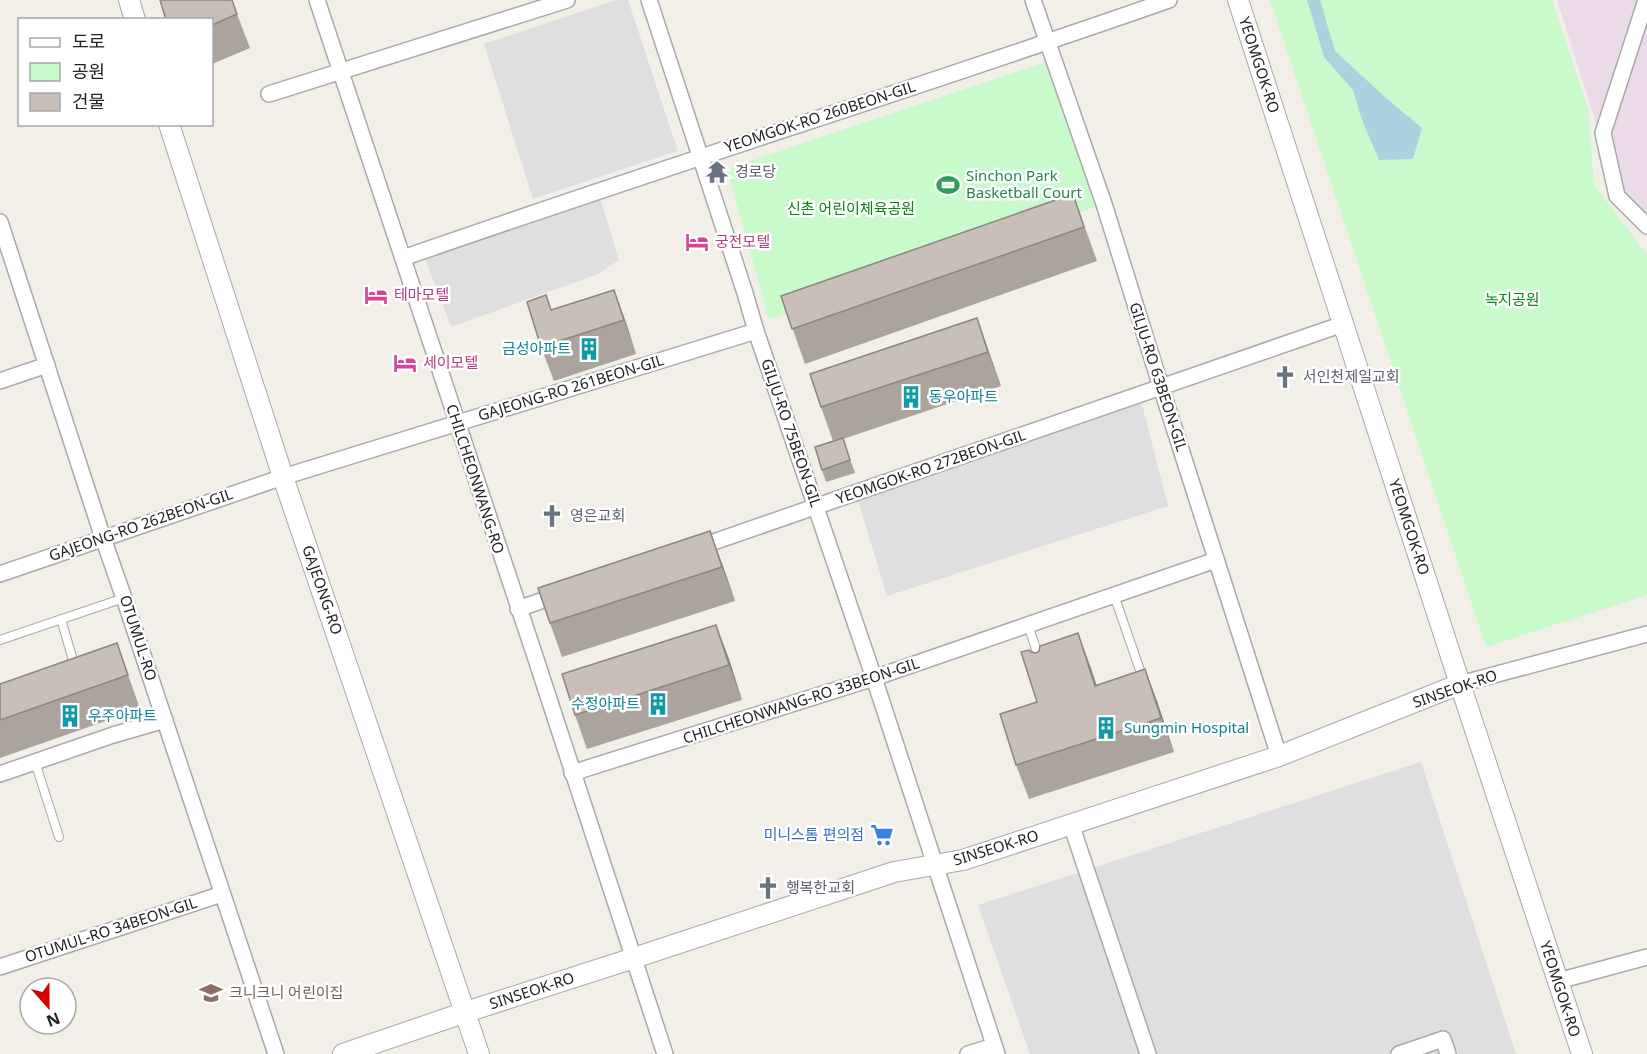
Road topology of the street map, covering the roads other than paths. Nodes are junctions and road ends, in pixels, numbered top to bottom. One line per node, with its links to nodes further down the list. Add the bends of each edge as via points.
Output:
1 (129, 0): 9 (street)
2 (317, 0): 11 (street, CHILCHEONWANG-RO)
3 (567, 0): 11 (street)
4 (649, 0): 14 (street, GILJU-RO 75BEON-GIL)
5 (1033, 0): 10 (street, GILJU-RO 63BEON-GIL)
6 (1169, 0): 10 (street, YEOMGOK-RO 260BEON-GIL)
7 (1238, 0): 18 (street, YEOMGOK-RO)
8 (1646, 0): 16 (street, via 1603,133 1617,196)
9 (134, 18)
10 (1048, 43): 14 (street, YEOMGOK-RO 260BEON-GIL); 22 (street, GILJU-RO 63BEON-GIL)
11 (341, 70): 12 (street); 17 (street, CHILCHEONWANG-RO)
12 (269, 94)
13 (170, 126): 24 (street, GAJEONG-RO)
14 (700, 157): 17 (street, YEOMGOK-RO 260BEON-GIL); 19 (street, GILJU-RO 75BEON-GIL)
15 (0, 222): 20 (street, OTUMUL-RO)
16 (1647, 226)
17 (403, 258): 23 (street, CHILCHEONWANG-RO)
18 (1343, 324): 22 (street, YEOMGOK-RO 272BEON-GIL); 42 (street, YEOMGOK-RO)
19 (756, 331): 23 (street, GAJEONG-RO 261BEON-GIL); 25 (street, GILJU-RO 75BEON-GIL)
20 (47, 365): 21 (street); 26 (street, OTUMUL-RO)
21 (0, 381)
22 (1161, 387): 25 (street, YEOMGOK-RO 272BEON-GIL); 28 (street, GILJU-RO 63BEON-GIL)
23 (457, 423): 24 (street, GAJEONG-RO 261BEON-GIL); 33 (street, CHILCHEONWANG-RO)
24 (283, 477): 26 (street, GAJEONG-RO 262BEON-GIL); 56 (street, GAJEONG-RO)
25 (816, 507): 27 (street, YEOMGOK-RO 272BEON-GIL); 40 (street, GILJU-RO 75BEON-GIL)
26 (103, 538): 29 (street, GAJEONG-RO 262BEON-GIL); 32 (street, OTUMUL-RO)
27 (684, 552)
28 (1216, 560): 31 (street, CHILCHEONWANG-RO 33BEON-GIL); 44 (street, GILJU-RO 63BEON-GIL)
29 (0, 574)
30 (574, 590): 33 (street)
31 (1114, 595): 35 (street, CHILCHEONWANG-RO 33BEON-GIL); 41 (lane)
32 (124, 598): 34 (lane); 43 (street, OTUMUL-RO)
33 (519, 609): 46 (street, CHILCHEONWANG-RO)
34 (61, 619): 37 (lane); 39 (lane)
35 (1029, 625): 38 (lane); 40 (street, CHILCHEONWANG-RO 33BEON-GIL)
36 (1647, 634): 42 (street, SINSEOK-RO)
37 (0, 640)
38 (1044, 672)
39 (78, 678)
40 (874, 678): 46 (street, CHILCHEONWANG-RO 33BEON-GIL); 50 (street, GILJU-RO 75BEON-GIL)
41 (1143, 679)
42 (1460, 684): 44 (street, SINSEOK-RO); 55 (street, YEOMGOK-RO)
43 (165, 720): 45 (street); 51 (street, OTUMUL-RO)
44 (1280, 756): 48 (street, SINSEOK-RO)
45 (35, 762): 47 (street); 49 (lane)
46 (572, 773): 53 (street, CHILCHEONWANG-RO)
47 (0, 774)
48 (1071, 824): 50 (street, SINSEOK-RO); 63 (street)
49 (59, 837)
50 (934, 866): 53 (street, SINSEOK-RO, via 894,872); 57 (street, GILJU-RO 75BEON-GIL)
51 (222, 894): 54 (street, OTUMUL-RO 34BEON-GIL); 58 (street, OTUMUL-RO)
52 (1647, 957): 55 (street)
53 (634, 958): 56 (street, SINSEOK-RO); 61 (street, CHILCHEONWANG-RO)
54 (0, 967)
55 (1558, 981): 66 (street, YEOMGOK-RO)
56 (466, 1012): 59 (street, SINSEOK-RO); 60 (street, GAJEONG-RO)
57 (996, 1050): 62 (street)
58 (276, 1054)
59 (343, 1054)
60 (479, 1054)
61 (665, 1054)
62 (968, 1054)
63 (1148, 1054)
64 (1399, 1054): 65 (street, via 1443,1039)
65 (1448, 1054)
66 (1582, 1054)

